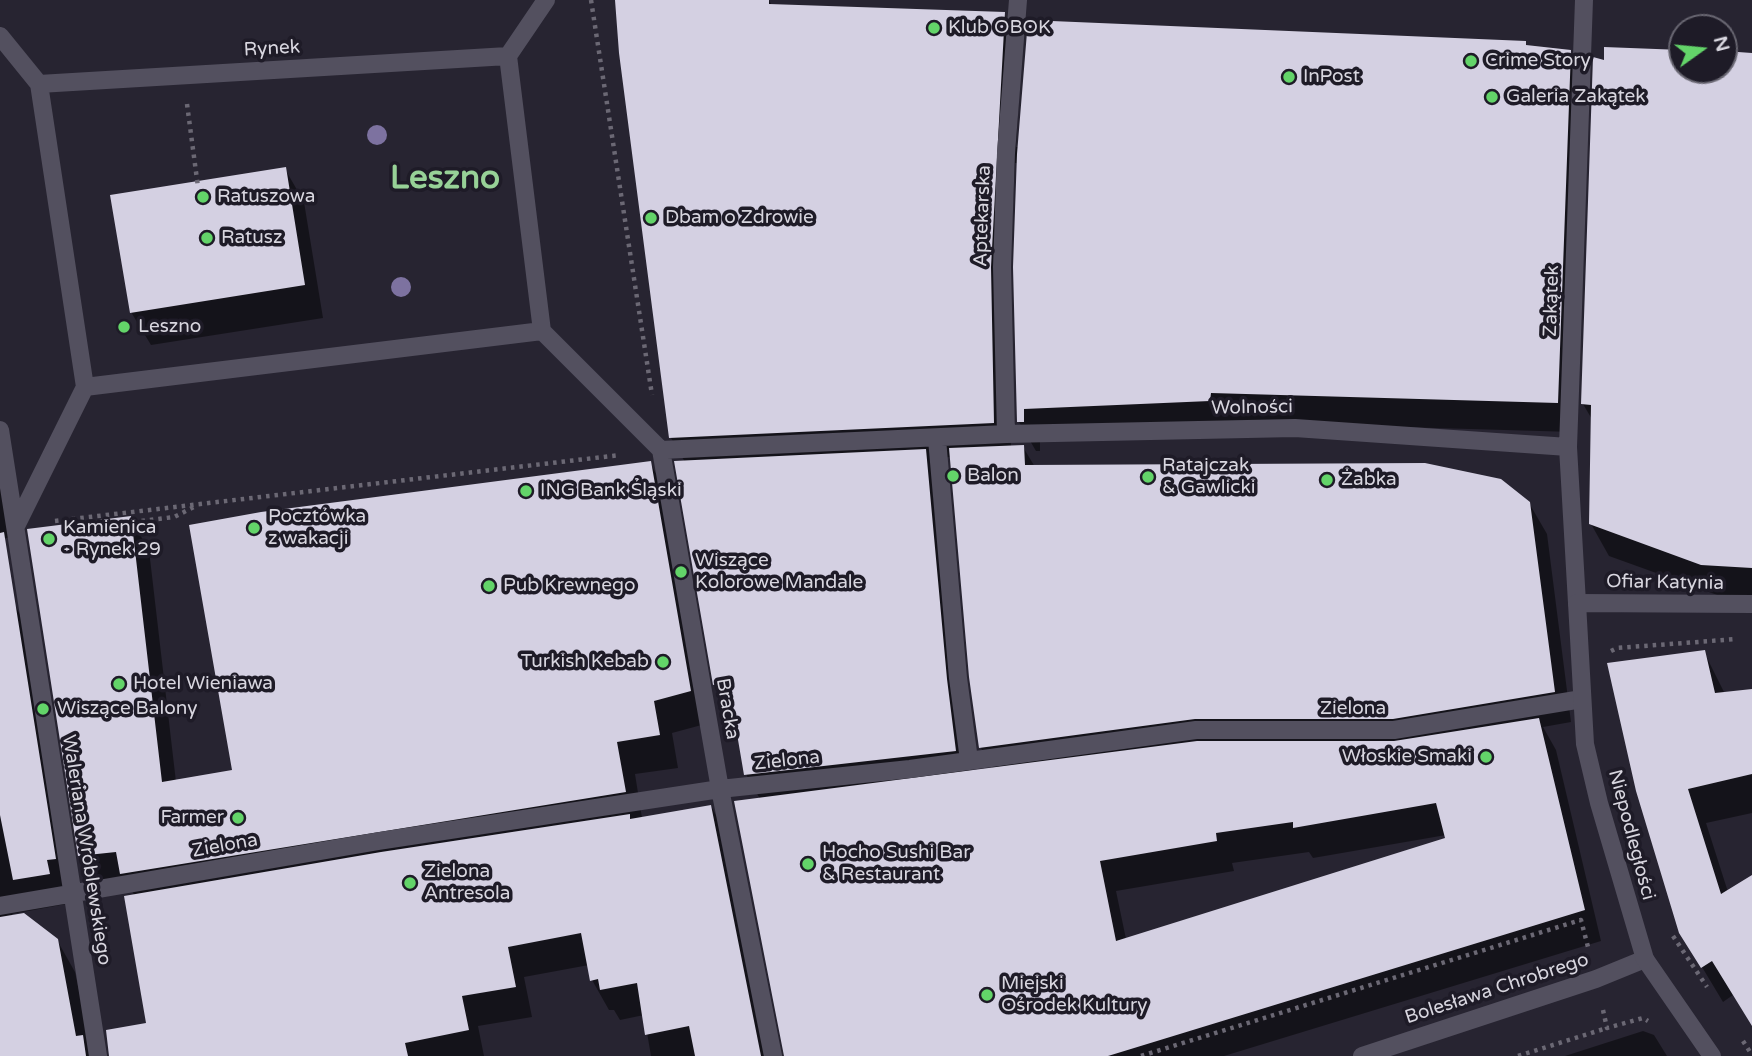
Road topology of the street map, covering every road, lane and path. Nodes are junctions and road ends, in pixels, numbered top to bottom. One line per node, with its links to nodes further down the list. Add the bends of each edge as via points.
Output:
1 (547, 0): 6 (street)
2 (591, 0): 16 (path)
3 (1018, 0): 13 (street, Aptekarska, via 1002,267)
4 (1584, 0): 15 (street, Zakątek)
5 (0, 36): 8 (street)
6 (508, 56): 7 (street, Rynek); 10 (street)
7 (183, 75): 8 (street, Rynek); 9 (path)
8 (39, 84): 11 (street)
9 (198, 187)
10 (541, 331): 11 (street); 16 (street)
11 (85, 387): 19 (street)
12 (0, 430): 19 (street, Waleriana Wróblewskiego)
13 (1006, 434): 14 (street, Wolności); 15 (street, Wolności, via 1295,428)
14 (937, 439): 16 (street, Wolności); 25 (street)
15 (1568, 447): 20 (street, Zakątek)
16 (661, 450): 17 (path); 26 (street, Bracka)
17 (199, 504): 18 (path, via 174,517); 19 (path)
18 (133, 522)
19 (8, 527): 27 (street, Waleriana Wróblewskiego)
20 (1577, 603): 21 (street, Ofiar Katynia); 24 (street, Niepodległości)
21 (1752, 604)
22 (1739, 639): 23 (path, via 1617,648)
23 (1601, 656)
24 (1582, 699): 25 (street, Zielona, via 1394,730 1196,730); 30 (street, Niepodległości, via 1599,803)
25 (969, 760): 26 (street, Zielona)
26 (720, 789): 27 (street, Zielona); 38 (street, Bracka)
27 (70, 893): 28 (street, Zielona); 37 (street, Waleriana Wróblewskiego)
28 (0, 906)
29 (1667, 927): 32 (path)
30 (1644, 959): 31 (street, Bolesława Chrobrego); 42 (street, Niepodległości)
31 (1596, 979): 34 (path); 39 (path, via 1581,920); 40 (street, Bolesława Chrobrego)
32 (1711, 992)
33 (1651, 1023): 34 (path, via 1643,1018)
34 (1607, 1028): 41 (path)
35 (1738, 1034): 36 (path)
36 (1752, 1055)
37 (98, 1056)
38 (773, 1056)
39 (1140, 1056)
40 (1362, 1056)
41 (1518, 1056)
42 (1712, 1056)

